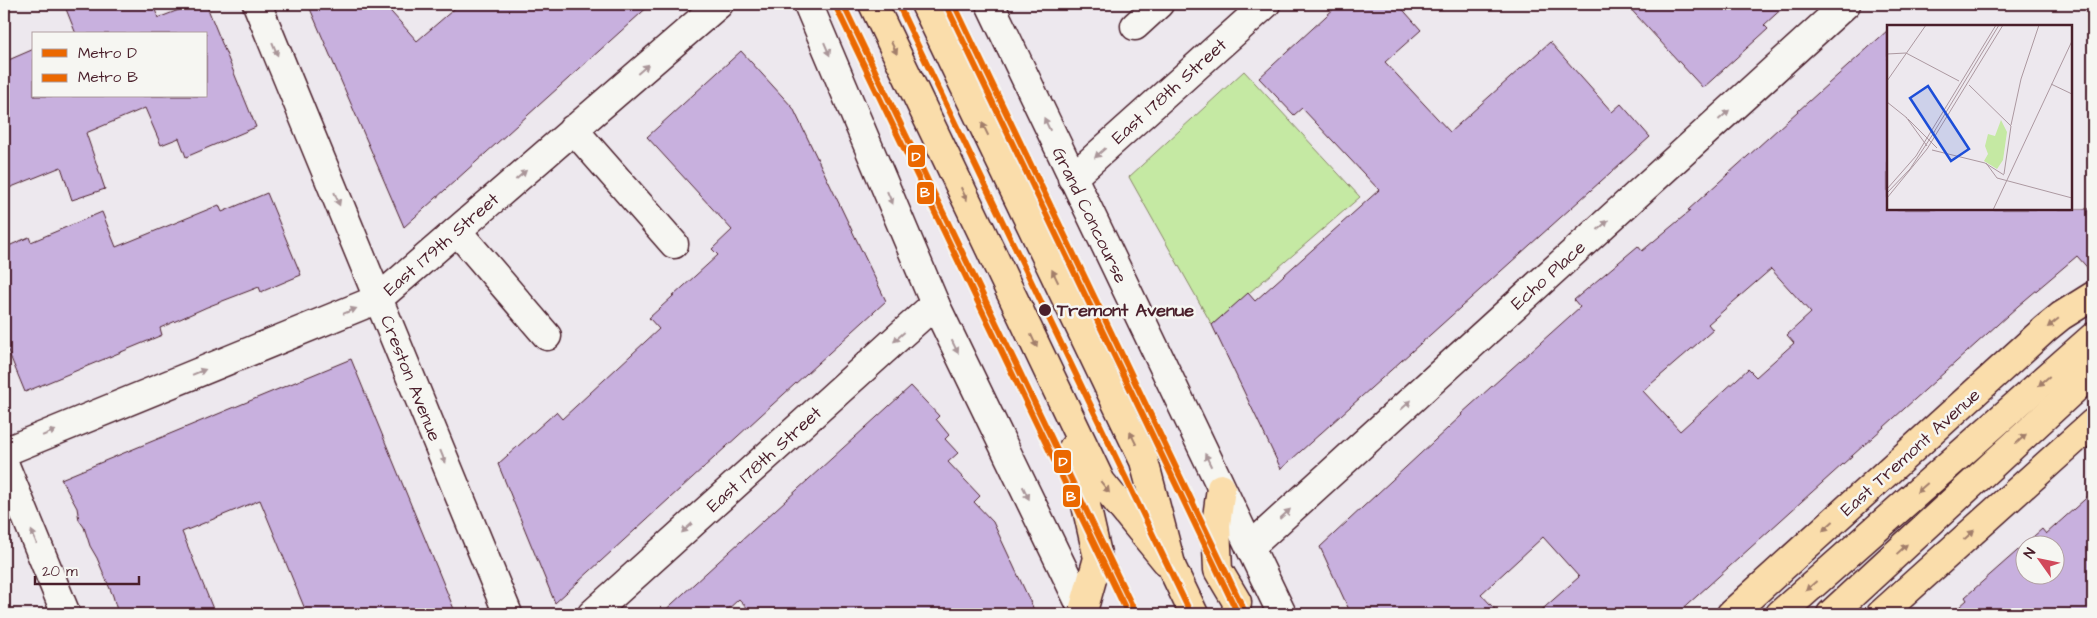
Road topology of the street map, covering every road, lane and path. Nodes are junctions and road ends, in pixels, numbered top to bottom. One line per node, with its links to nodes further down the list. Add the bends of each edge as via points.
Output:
1 (257, 4): 16 (street, Creston Avenue, one-way to 16)
2 (718, 4): 11 (street, East 179th Street, one-way to 2)
3 (808, 4): 17 (street, one-way to 17)
4 (873, 4): 21 (main road, one-way to 21)
5 (925, 4): 27 (main road, one-way to 5, via 1144,461)
6 (990, 4): 12 (street, Grand Concourse, one-way to 6)
7 (1159, 4): 10 (street)
8 (1846, 4): 26 (street, Echo Place, one-way to 8)
9 (1261, 5): 12 (street, East 178th Street, one-way to 12)
10 (1135, 26)
11 (573, 130): 13 (street, East 179th Street, one-way to 11); 14 (street)
12 (1072, 178): 25 (street, Grand Concourse, one-way to 12)
13 (457, 230): 16 (street, East 179th Street); 18 (street)
14 (674, 244)
15 (2093, 296): 35 (main road, East Tremont Avenue, one-way to 35, via 2045,329)
16 (378, 299): 23 (street, East 179th Street, one-way to 16); 30 (street, Creston Avenue, one-way to 30)
17 (935, 304): 28 (street, one-way to 28); 31 (street, East 178th Street, one-way to 31)
18 (547, 336)
19 (2093, 337): 36 (main road, East Tremont Avenue, one-way to 36)
20 (2093, 372): 37 (main road, one-way to 20)
21 (1064, 405): 27 (main road, one-way to 27, via 1101,482); 28 (main road, via 1098,558)
22 (2093, 423): 38 (main road, one-way to 22)
23 (4, 452)
24 (4, 463): 29 (street, one-way to 24)
25 (1221, 488): 26 (street, Grand Concourse); 33 (main road, via 1216,525 1218,570 1237,602)
26 (1250, 547): 34 (street, Grand Concourse)
27 (1172, 568): 32 (main road)
28 (1084, 613)
29 (66, 614)
30 (508, 614)
31 (592, 614)
32 (1194, 614)
33 (1236, 614)
34 (1282, 614)
35 (1731, 614)
36 (1780, 614)
37 (1831, 614)
38 (1881, 614)

